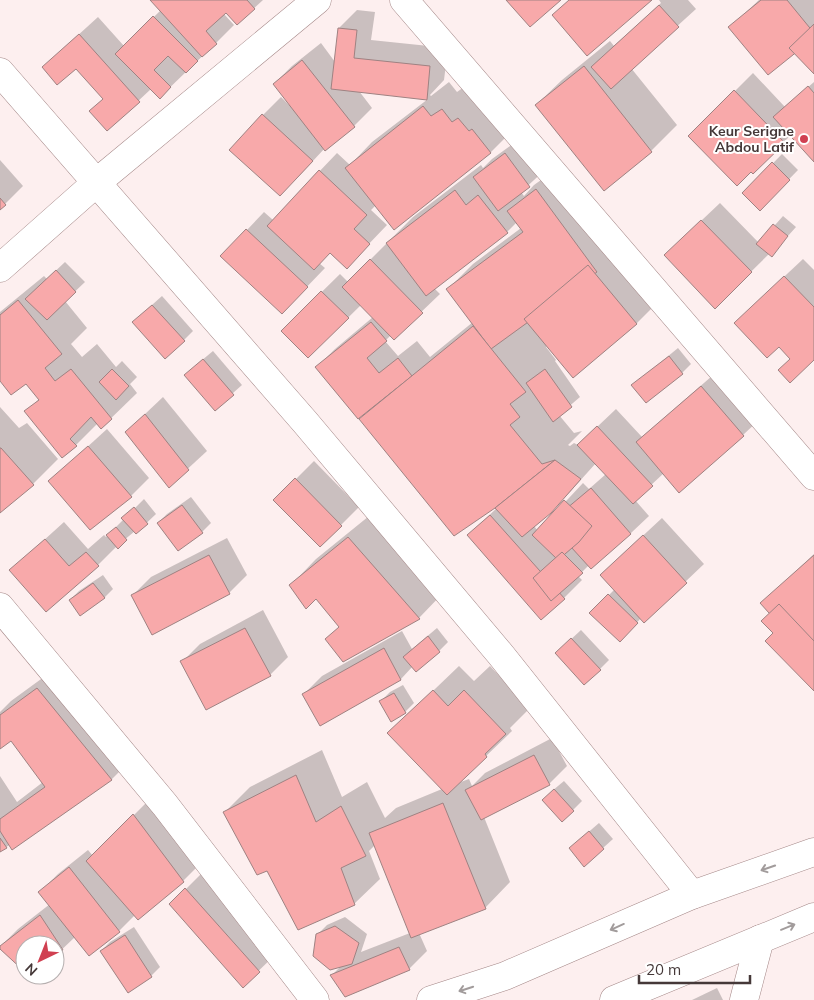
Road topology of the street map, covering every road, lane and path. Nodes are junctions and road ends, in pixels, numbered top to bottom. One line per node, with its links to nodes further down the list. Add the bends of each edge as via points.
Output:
1 (317, 0): 4 (street)
2 (404, 0): 6 (street)
3 (0, 72): 4 (street)
4 (96, 183): 5 (street); 9 (street, via 305,422 501,655)
5 (0, 268)
6 (814, 476)
7 (0, 607): 12 (street, via 164,805)
8 (814, 852): 9 (street, one-way to 9)
9 (692, 895): 13 (street, one-way to 13, via 505,976)
10 (814, 917): 11 (street, one-way to 10)
11 (760, 939): 14 (street); 15 (street)
12 (315, 1000)
13 (431, 1000)
14 (614, 1000)
15 (744, 1000)

